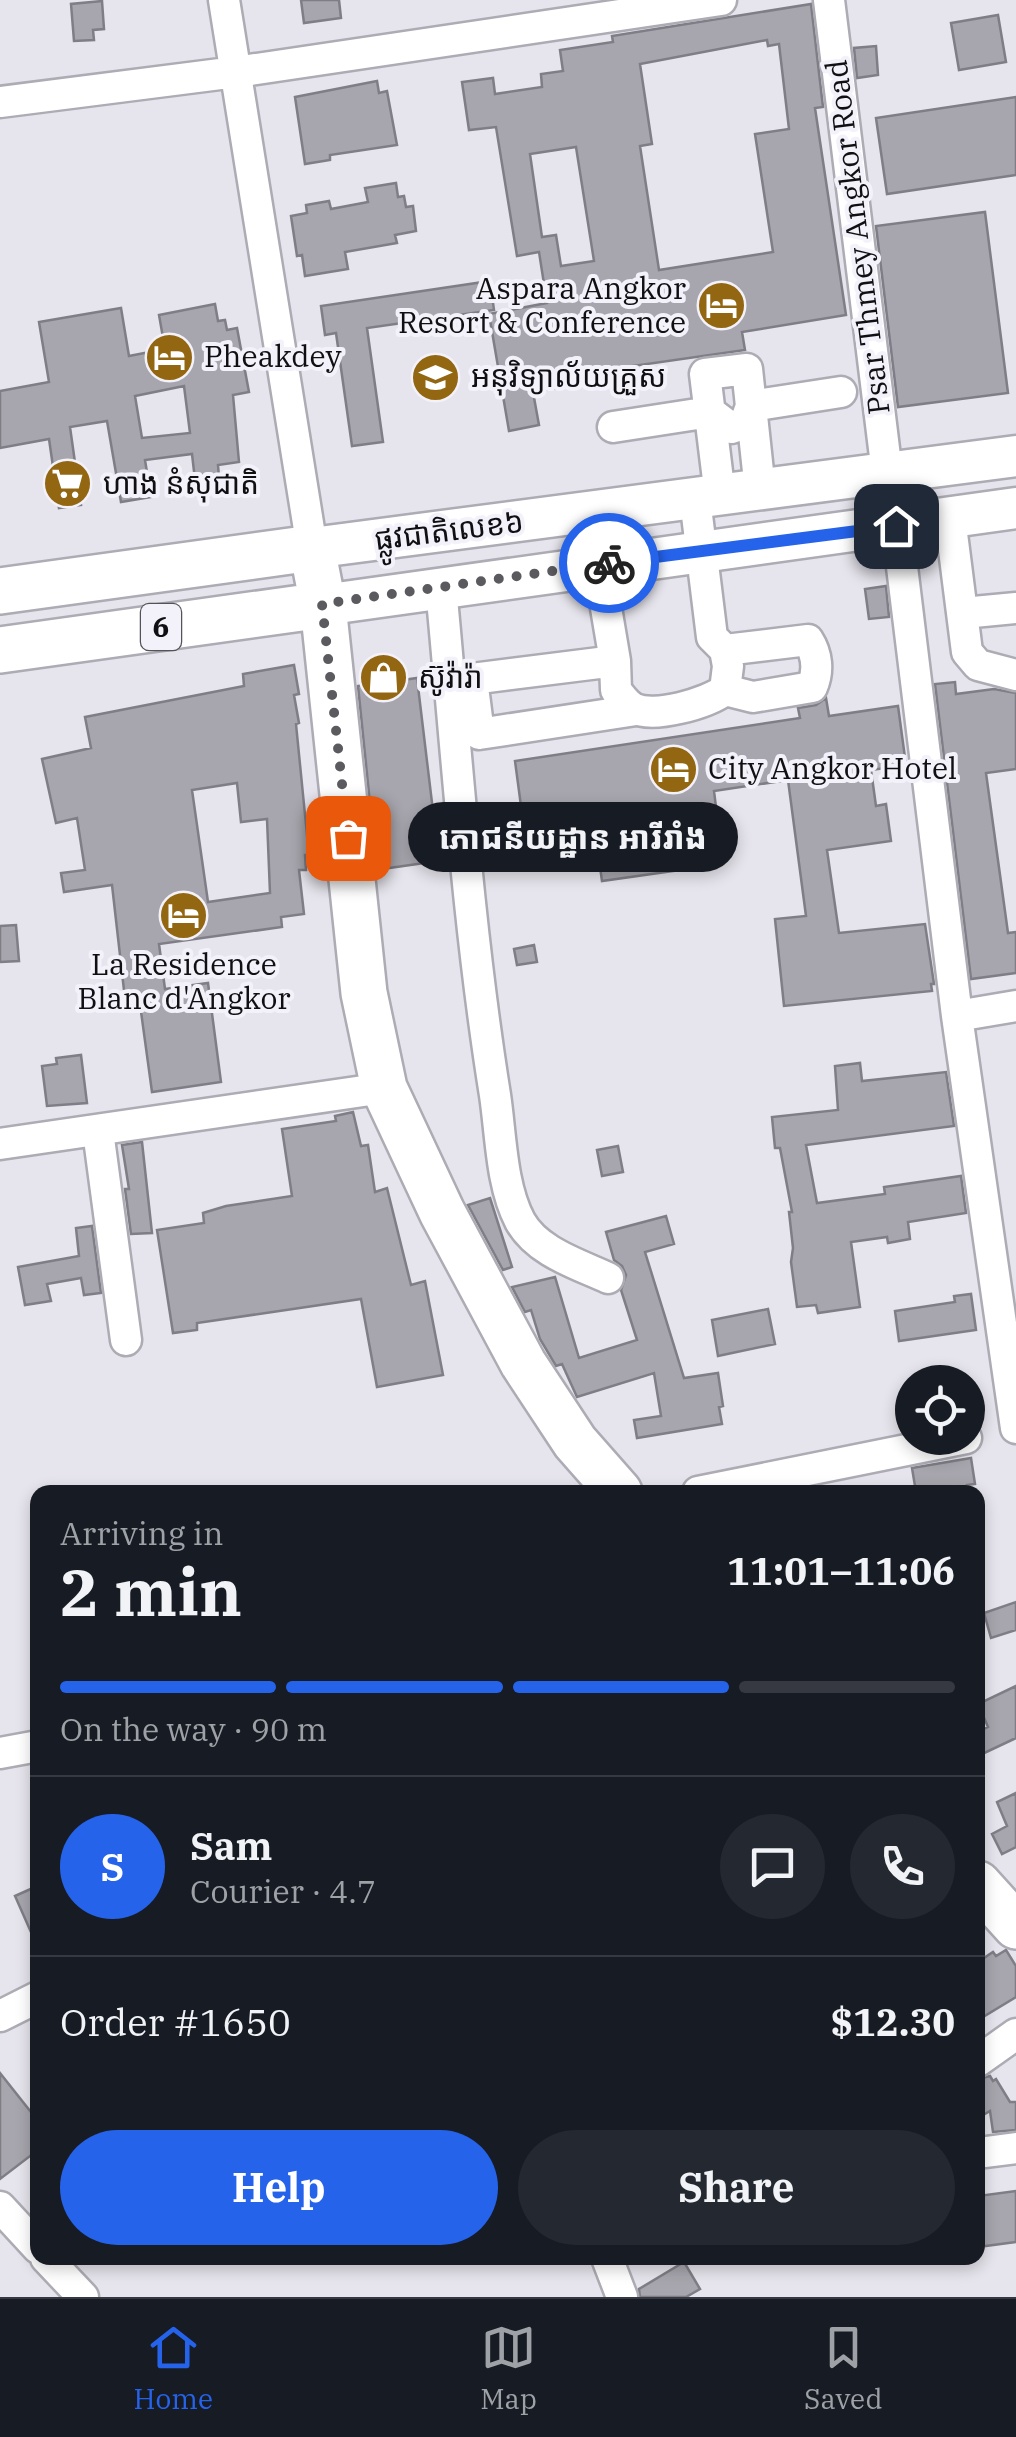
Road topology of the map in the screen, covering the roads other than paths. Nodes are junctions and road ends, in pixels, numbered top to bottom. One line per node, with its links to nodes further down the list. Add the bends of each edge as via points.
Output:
1 (224, 0): 5 (street)
2 (720, 0): 4 (street)
3 (829, 0): 12 (street, Psar Thmey Angkor Road)
4 (575, 10): 5 (street)
5 (236, 72): 6 (street); 19 (street)
6 (0, 102)
7 (842, 392): 8 (street)
8 (751, 406): 9 (street, via 747,369 706,374); 13 (street)
9 (710, 412): 10 (street); 14 (street)
10 (613, 427)
11 (1016, 456): 12 (main road, ផ្លូវជាតិលេខ៦ / 6)
12 (887, 473): 13 (main road, ផ្លូវជាតិលេខ៦ / 6)
13 (760, 490): 14 (main road, ផ្លូវជាតិលេខ៦ / 6)
14 (708, 497): 16 (main road, ផ្លូវជាតិលេខ៦ / 6); 20 (street)
15 (1016, 508): 17 (main road, ផ្លូវជាតិលេខ៦ / 6)
16 (590, 513): 19 (main road, ផ្លូវជាតិលេខ៦ / 6); 21 (street)
17 (950, 518): 18 (main road, ផ្លូវជាតិលេខ៦ / 6); 26 (street)
18 (896, 526): 20 (main road, ផ្លូវជាតិលេខ៦ / 6); 34 (street)
19 (312, 548): 23 (highway, ផ្លូវជាតិលេខ៦ / 6); 24 (highway)
20 (702, 551): 21 (main road, ផ្លូវជាតិលេខ៦ / 6); 28 (street, via 712,637)
21 (598, 564): 22 (main road, ផ្លូវជាតិលេខ៦ / 6); 29 (street)
22 (442, 588): 24 (main road, ផ្លូវជាតិលេខ៦ / 6); 39 (street, via 486,1030 512,1204 536,1241)
23 (0, 591)
24 (322, 604): 27 (highway, ផ្លូវជាតិលេខ៦ / 6); 35 (highway, via 364,993)
25 (1016, 608): 26 (street)
26 (963, 613): 30 (street, via 967,652 978,665)
27 (0, 650)
28 (725, 650): 31 (street); 31 (street, via 808,640 816,678 812,686 753,696)
29 (615, 661): 32 (street, via 616,690); 32 (street, via 472,679 479,734)
30 (1016, 675)
31 (725, 690): 32 (street, via 711,700)
32 (636, 710)
33 (1016, 1006): 34 (street)
34 (957, 1016): 38 (street)
35 (384, 1088): 36 (street); 44 (highway, via 523,1362)
36 (98, 1131): 37 (street); 40 (street)
37 (0, 1144)
38 (1003, 1230): 41 (street)
39 (608, 1278)
40 (126, 1340)
41 (1016, 1427): 42 (street)
42 (985, 1433)
43 (895, 1452): 45 (street)
44 (613, 1485)
45 (732, 1485)
46 (985, 1892): 47 (highway)
47 (1016, 1926)
48 (30, 2001): 49 (street)
49 (0, 2016)
50 (1016, 2034): 51 (street)
51 (985, 2056)
52 (1016, 2148): 53 (street)
53 (985, 2151)
54 (0, 2207): 55 (street)
55 (30, 2239)
56 (52, 2265): 58 (street)
57 (610, 2265): 59 (street)
58 (82, 2297)
59 (622, 2297)

